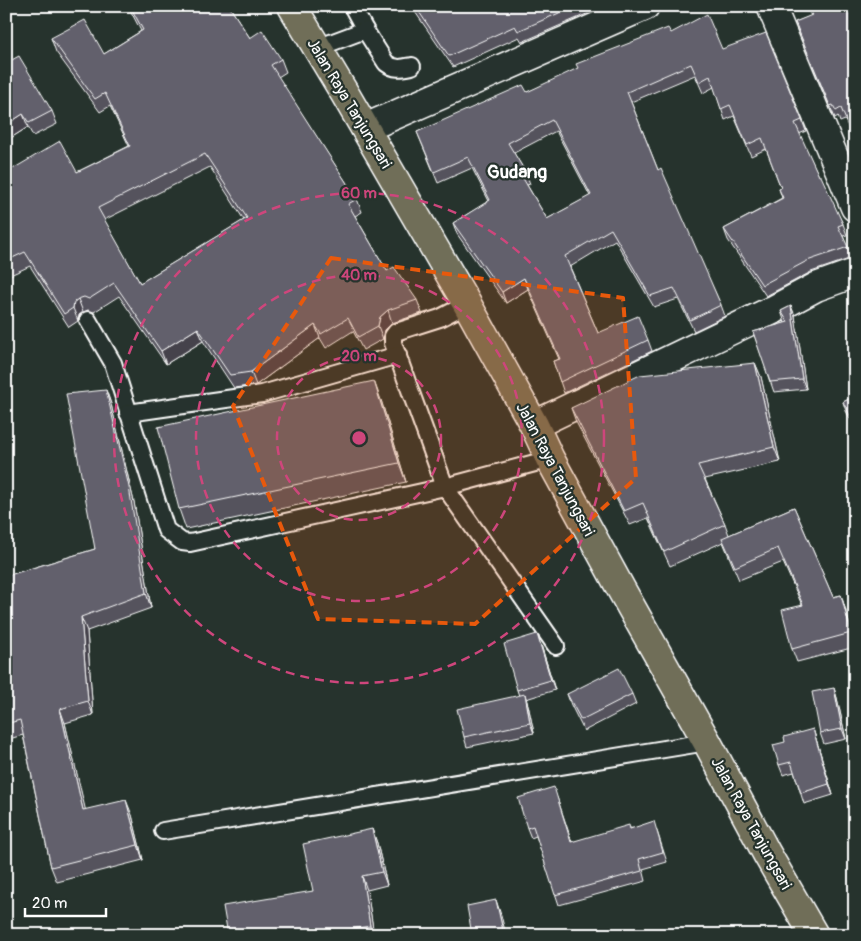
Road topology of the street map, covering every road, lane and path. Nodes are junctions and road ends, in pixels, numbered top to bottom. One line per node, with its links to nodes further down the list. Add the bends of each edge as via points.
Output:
1 (292, 6): 6 (highway, Jalan Raya Tanjungsari)
2 (352, 6): 5 (lane)
3 (645, 6): 8 (street)
4 (771, 6): 9 (street)
5 (365, 30): 6 (lane); 7 (lane, via 391,67)
6 (317, 48): 8 (highway, Jalan Raya Tanjungsari)
7 (412, 66)
8 (365, 128): 11 (highway, Jalan Raya Tanjungsari)
9 (855, 207)
10 (855, 273): 15 (street, via 816,287)
11 (467, 304): 13 (lane, via 440,318 396,332 393,343); 15 (highway, Jalan Raya Tanjungsari)
12 (88, 320): 14 (lane, via 113,363)
13 (398, 355): 14 (lane, via 262,394); 17 (lane)
14 (128, 414): 17 (lane, via 166,530 182,542 190,543)
15 (534, 425): 16 (highway, Jalan Raya Tanjungsari)
16 (550, 459): 17 (lane); 19 (highway, Jalan Raya Tanjungsari)
17 (445, 487): 18 (lane)
18 (556, 646)
19 (707, 742): 20 (lane); 21 (highway, Jalan Raya Tanjungsari)
20 (163, 831)
21 (814, 935)

